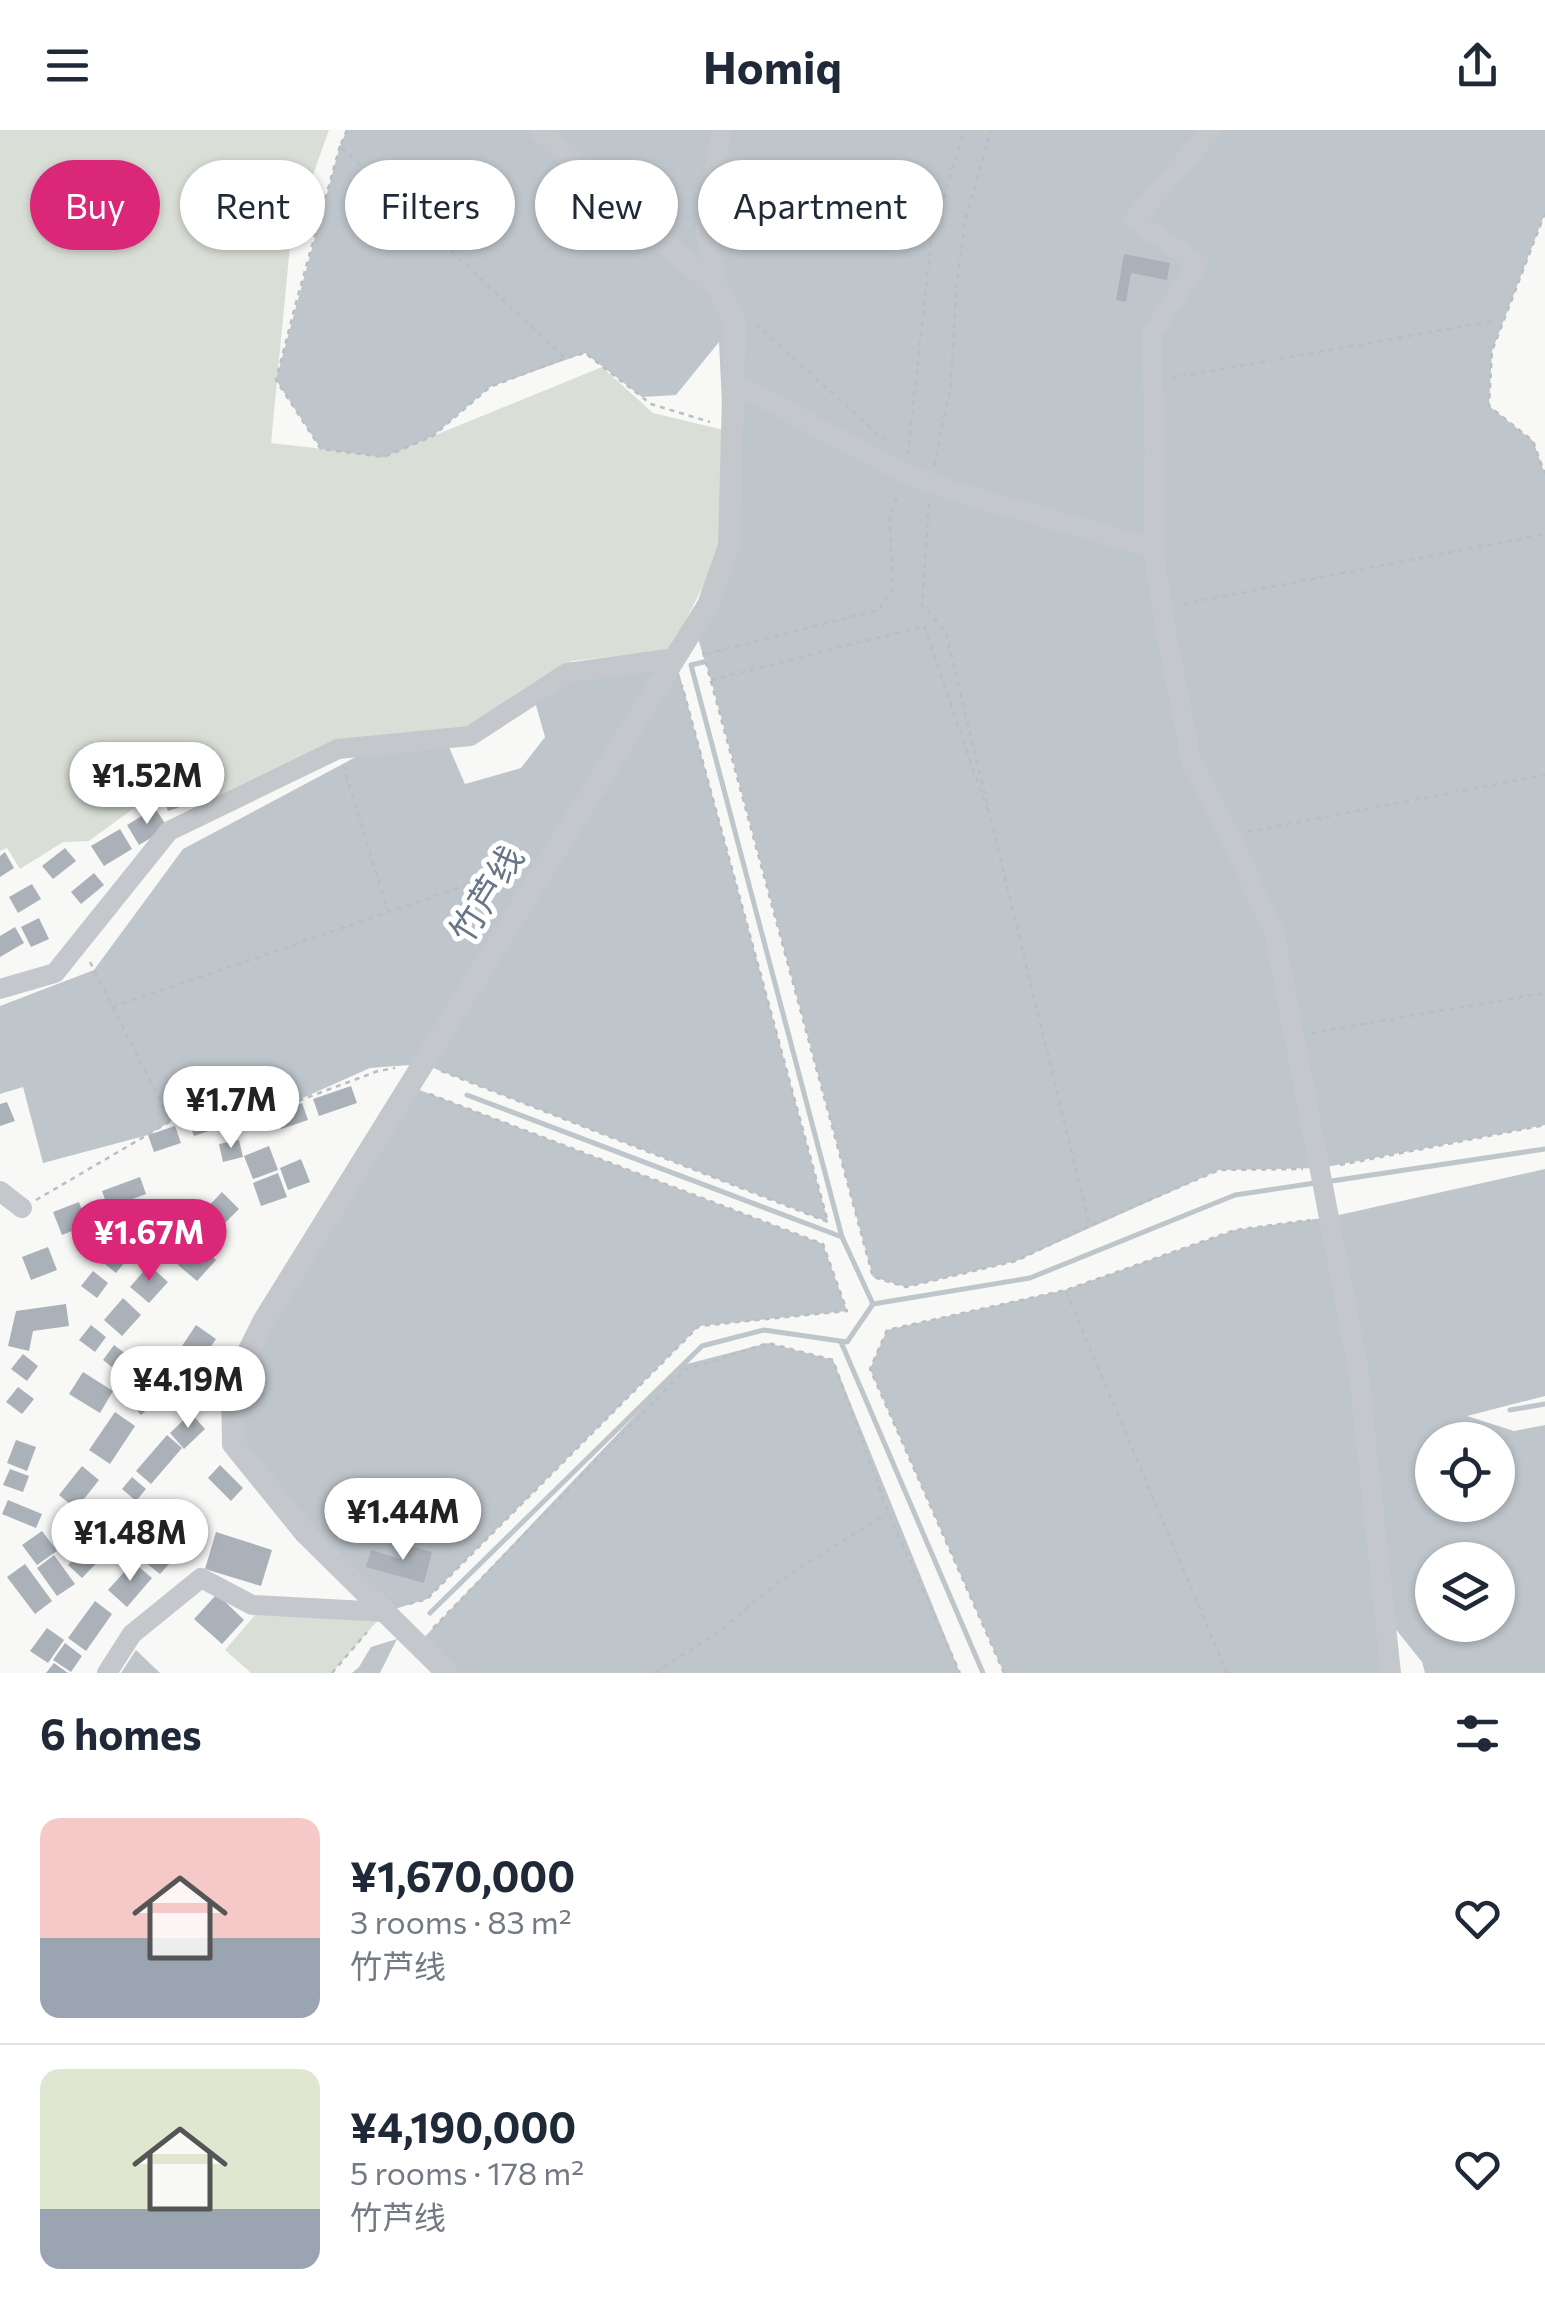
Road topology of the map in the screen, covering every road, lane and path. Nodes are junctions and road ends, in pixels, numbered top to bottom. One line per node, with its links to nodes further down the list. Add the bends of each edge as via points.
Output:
1 (348, 130): 7 (path)
2 (540, 130): 9 (street, 竹芦线)
3 (722, 130): 9 (street, via 705,231)
4 (964, 130): 18 (path, via 931,241)
5 (991, 130): 18 (path, via 966,217 951,385)
6 (1211, 130): 13 (street, via 1134,220 1198,263 1151,334)
7 (340, 146): 12 (path); 12 (path, via 276,380 322,449 384,456 433,436 490,387)
8 (1545, 214): 17 (path, via 1492,351 1488,406 1532,442)
9 (717, 288): 14 (street, 竹芦线, via 736,320)
10 (746, 314): 16 (path)
11 (1494, 321): 13 (path)
12 (565, 358): 15 (path, via 585,352 652,404)
13 (1153, 381): 20 (street)
14 (734, 383): 15 (street, 竹芦线); 18 (street)
15 (733, 428): 22 (street, 竹芦线, via 730,546 708,604)
16 (892, 448)
17 (1545, 474)
18 (917, 478): 20 (street); 23 (path, via 890,514 892,589 878,610 704,655); 26 (path, via 922,605 944,630)
19 (1545, 534): 21 (path)
20 (1152, 548): 21 (street)
21 (1162, 608): 27 (street, via 1192,764)
22 (675, 658): 24 (street, via 567,673 470,736); 28 (street, 竹芦线); 35 (path, via 828,1222)
23 (711, 680): 26 (path, via 924,626); 43 (path, via 873,1277 906,1287 1016,1261)
24 (338, 749): 29 (path); 30 (street, via 168,831)
25 (1545, 775): 27 (path)
26 (994, 828): 43 (path)
27 (1230, 836): 34 (street, via 1274,932)
28 (552, 856): 29 (path); 35 (street, 竹芦线)
29 (389, 912): 33 (path)
30 (80, 941): 31 (street, via 55,973); 33 (path)
31 (0, 989)
32 (1545, 993): 34 (path)
33 (113, 1007): 37 (path)
34 (1295, 1036): 39 (street)
35 (423, 1064): 36 (street, 竹芦线); 37 (path, via 378,1071 288,1106 261,1097 224,1100)
36 (409, 1086): 46 (street, 竹芦线, via 264,1320 232,1384 234,1444 305,1534); 46 (path, via 823,1244 847,1310 699,1326 428,1599)
37 (171, 1121): 41 (path)
38 (1545, 1125): 39 (path)
39 (1323, 1180): 42 (street); 43 (path, via 1218,1170)
40 (0, 1192): 41 (street)
41 (22, 1208)
42 (1330, 1217): 44 (path, via 1234,1230); 55 (street, via 1358,1368)
43 (1089, 1226)
44 (1066, 1290): 53 (path, via 887,1330 870,1369); 54 (path)
45 (888, 1512): 47 (path, via 833,1360 768,1343 685,1370); 51 (path); 52 (path)
46 (385, 1612): 47 (street, 竹芦线); 48 (street, via 252,1604 200,1578 132,1634); 49 (path)
47 (418, 1644): 50 (street, 竹芦线)
48 (107, 1673)
49 (332, 1673)
50 (448, 1673)
51 (655, 1673)
52 (960, 1673)
53 (1004, 1673)
54 (1226, 1673)
55 (1392, 1673)

